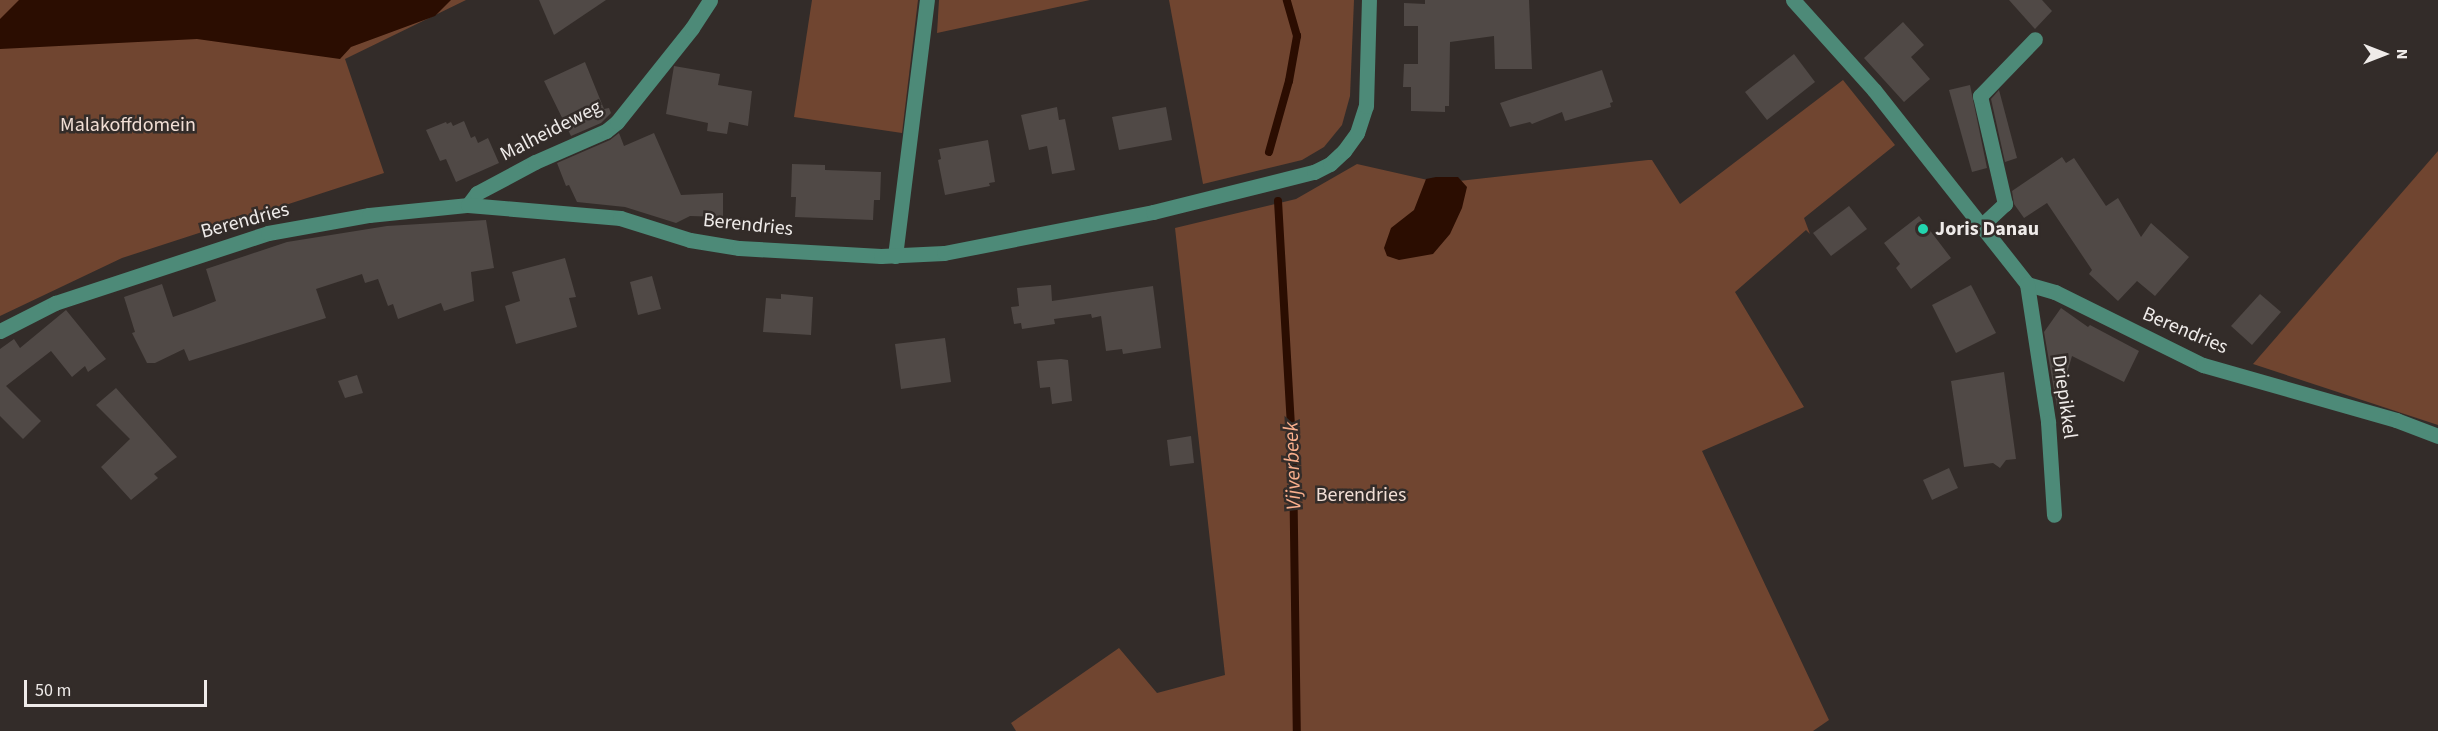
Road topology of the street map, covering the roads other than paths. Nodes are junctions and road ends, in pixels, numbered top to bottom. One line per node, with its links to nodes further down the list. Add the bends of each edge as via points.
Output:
1 (710, 0): 6 (street, Malheideweg, via 692,28 606,131 496,182 477,193)
2 (927, 0): 8 (street)
3 (1369, 0): 8 (street, Berendries, via 1369,62 1363,115 1357,133 1329,164 1314,172 1119,219 944,253)
4 (1793, 0): 7 (street, via 1874,90)
5 (2035, 39): 7 (street, via 1980,96 2005,204)
6 (468, 205): 8 (street, Berendries, via 620,218 690,240 739,248); 10 (street, Berendries, via 369,215 268,233 55,303)
7 (1981, 226): 9 (street)
8 (895, 256)
9 (2027, 284): 11 (street, Berendries, via 2055,292 2203,365 2396,420); 12 (street, Driepikkel, via 2048,422)
10 (0, 332)
11 (2438, 436)
12 (2054, 516)

